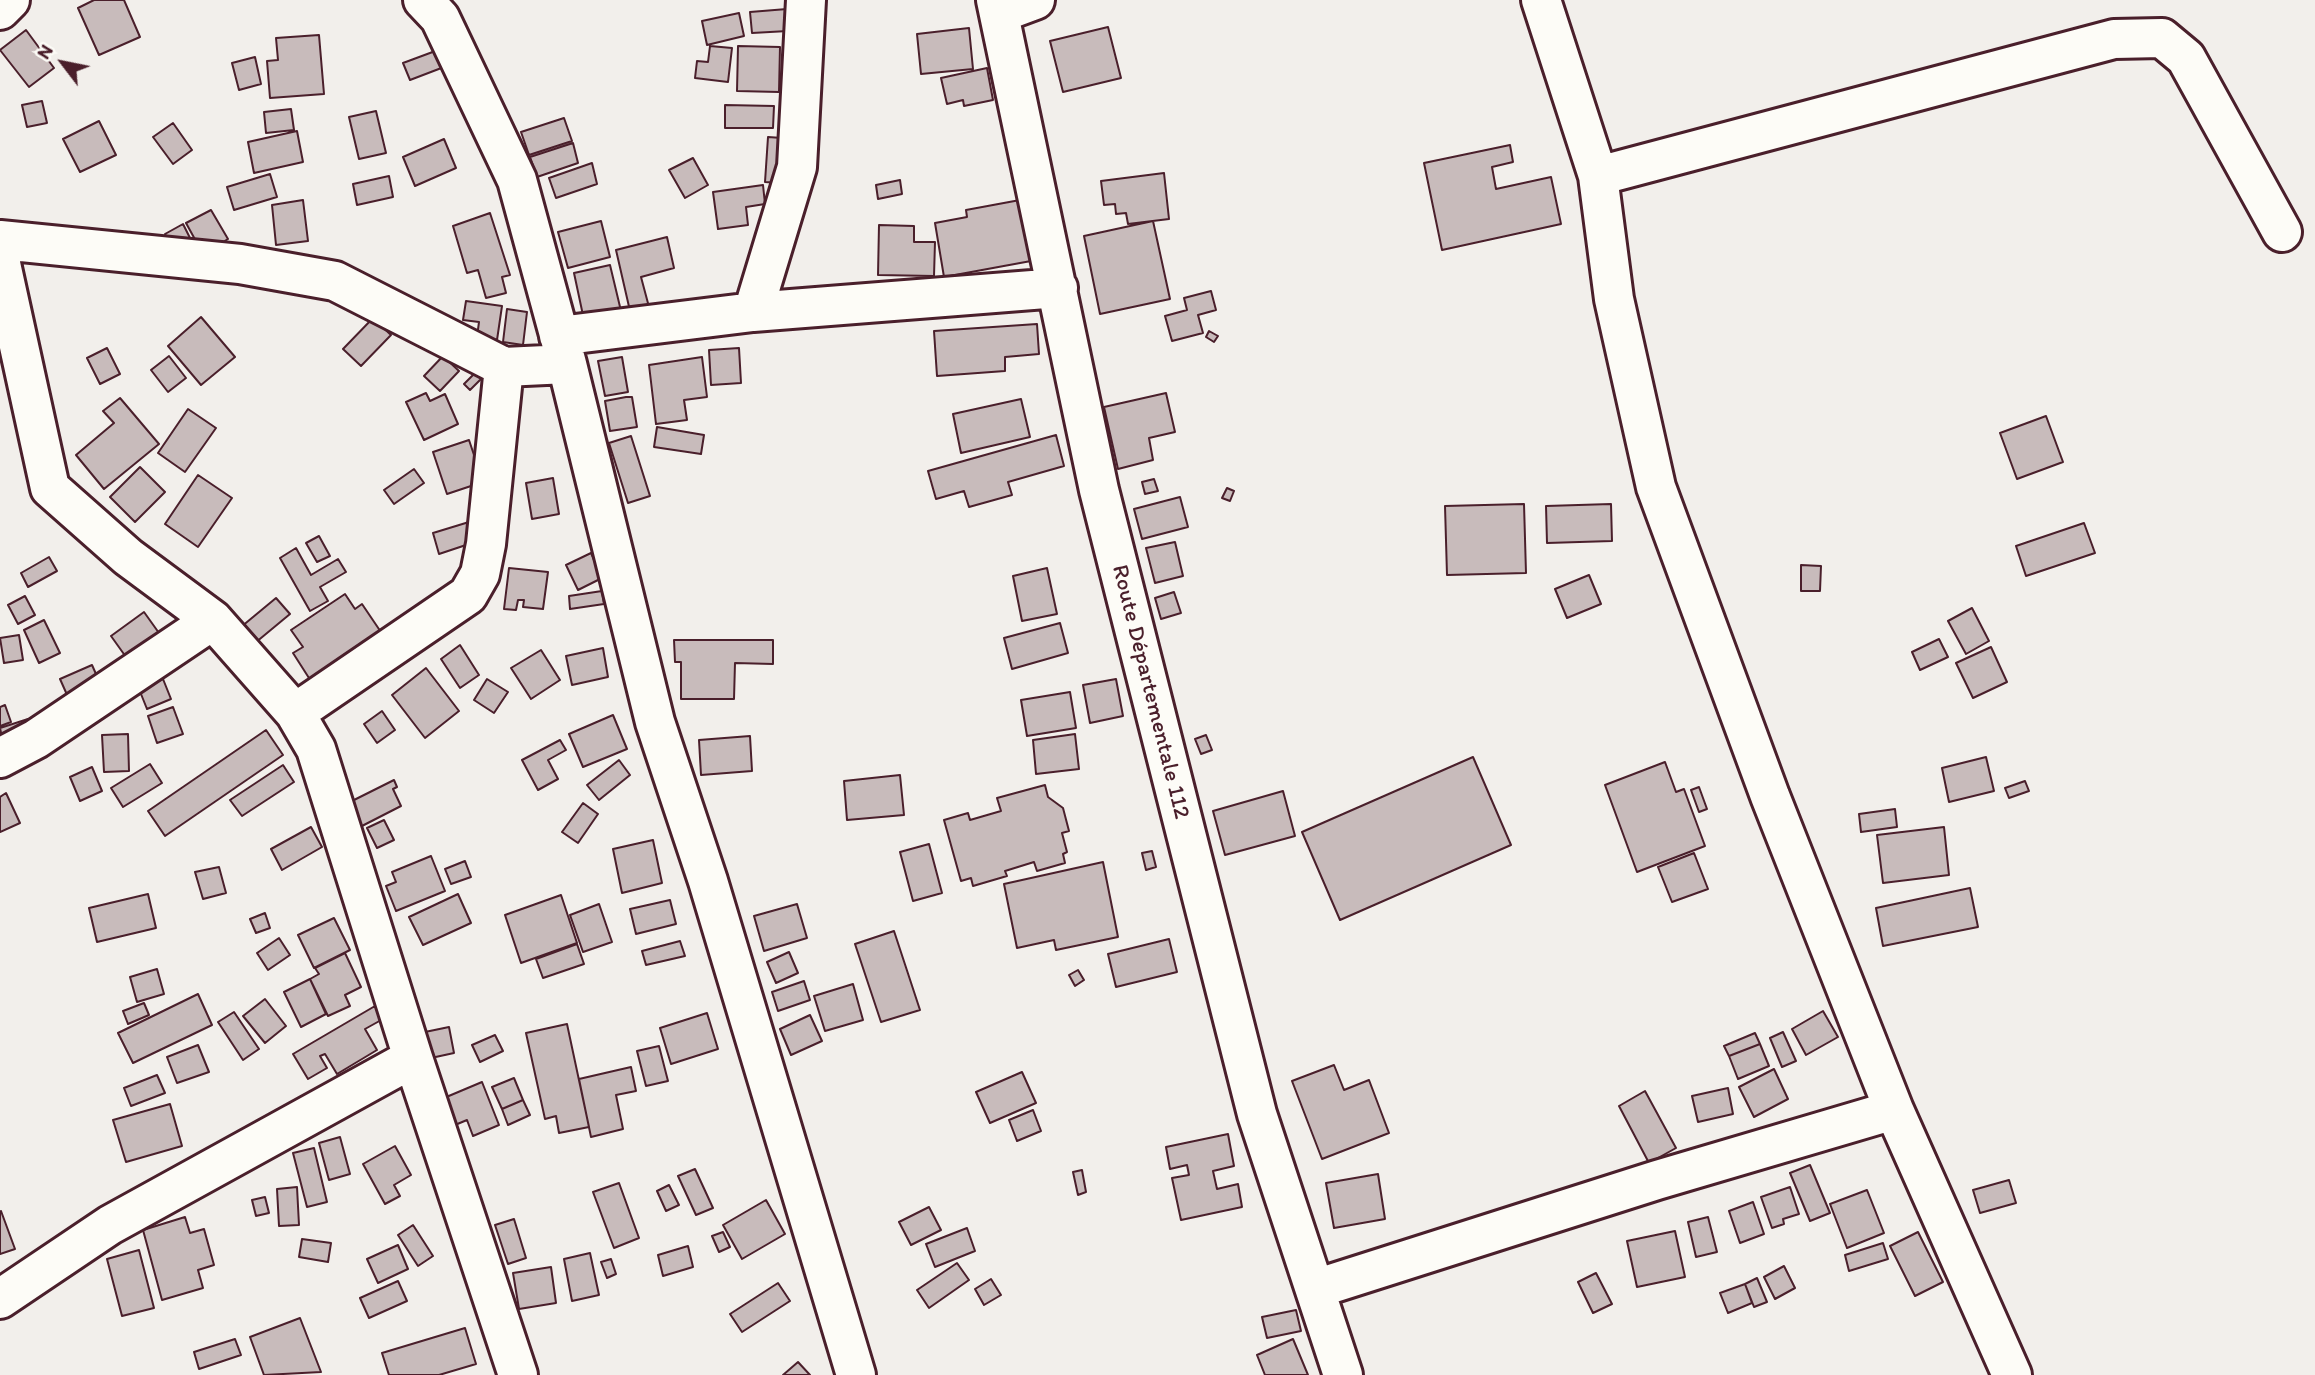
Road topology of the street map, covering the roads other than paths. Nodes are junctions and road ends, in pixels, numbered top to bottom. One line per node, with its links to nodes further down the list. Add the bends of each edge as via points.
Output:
1 (10, 0): 7 (street)
2 (806, 0): 12 (street, via 797,167)
3 (1035, 0): 6 (street)
4 (1541, 0): 8 (street)
5 (435, 6): 13 (street, via 517,180)
6 (998, 6): 11 (street, Route Départementale 112)
7 (0, 10)
8 (1598, 176): 9 (street, via 2115,39 2162,38 2186,58); 19 (street, via 1614,299 1656,487 1770,796)
9 (2282, 232)
10 (0, 257): 14 (street, via 240,264 335,281); 15 (street, via 50,488 128,557)
11 (1058, 288): 12 (street); 20 (street, Route Départementale 112, via 1099,490 1257,1114)
12 (753, 312): 13 (street)
13 (563, 350): 14 (street); 23 (street, via 655,722 708,881)
14 (504, 367): 16 (street, via 486,544 480,574 468,595)
15 (213, 620): 16 (street); 17 (street, via 36,739)
16 (295, 713): 18 (street, via 316,749)
17 (0, 758)
18 (413, 1058): 21 (street, via 110,1225); 22 (street)
19 (1894, 1110): 20 (street); 25 (street)
20 (1315, 1289): 24 (street, Route Départementale 112)
21 (0, 1299)
22 (518, 1375)
23 (856, 1375)
24 (1343, 1375)
25 (2012, 1375)

